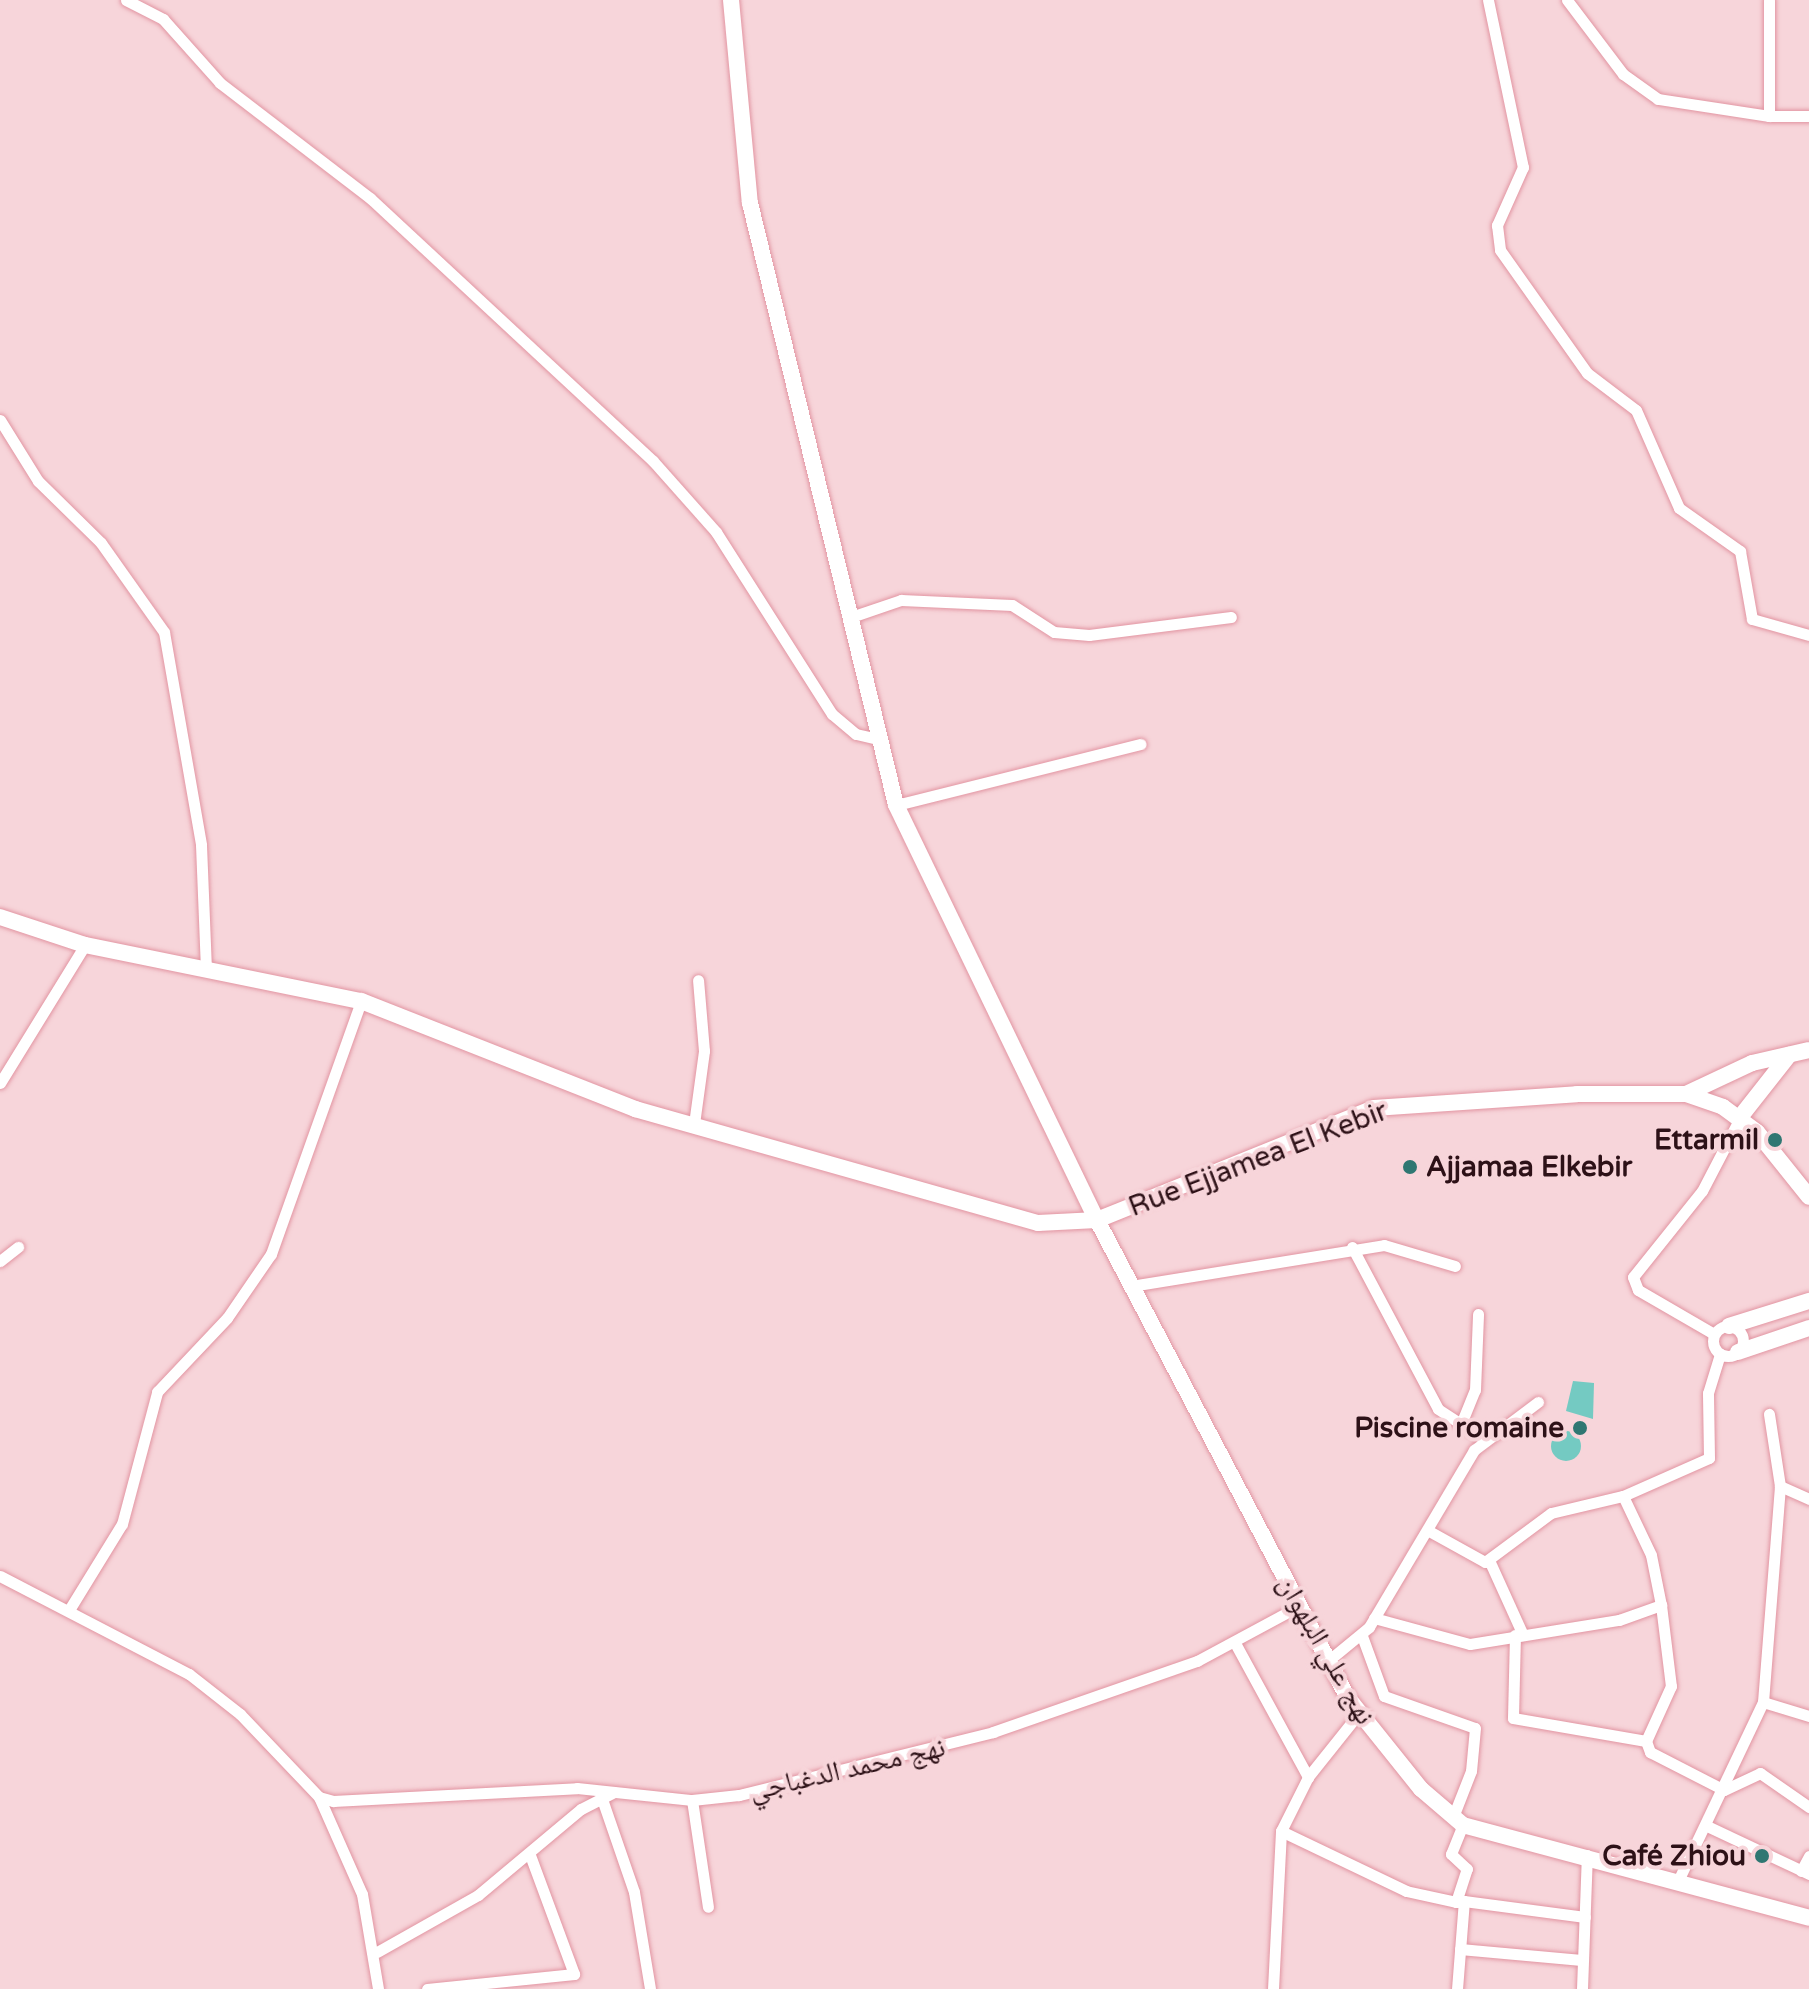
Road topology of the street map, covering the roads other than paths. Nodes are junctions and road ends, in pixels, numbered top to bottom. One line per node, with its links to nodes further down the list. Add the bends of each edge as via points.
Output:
1 (126, 0): 12 (street, via 163,19 220,83 370,198 653,461 716,532 832,714 856,734)
2 (731, 0): 9 (street, نهج علي البلهوان, via 750,203)
3 (1488, 0): 11 (street, via 1523,167 1500,214 1500,250 1587,373 1636,410 1679,508 1740,551 1752,619)
4 (1567, 0): 6 (street, via 1623,74 1658,99)
5 (1769, 0): 6 (street)
6 (1769, 116): 7 (street)
7 (1809, 116)
8 (0, 420): 17 (street, via 38,481 101,543 164,632 201,845)
9 (854, 616): 10 (street, via 901,600 1012,605 1054,632 1089,635); 12 (street, نهج علي البلهوان)
10 (1231, 617)
11 (1809, 635)
12 (878, 739): 14 (street, نهج علي البلهوان)
13 (1141, 744): 14 (street)
14 (896, 805): 27 (street, نهج علي البلهوان)
15 (0, 917): 16 (street)
16 (85, 945): 17 (street); 22 (street)
17 (206, 967): 19 (street)
18 (698, 980): 25 (street, via 704,1051)
19 (361, 1001): 25 (street, via 635,1109); 51 (street, via 271,1254 227,1318 157,1392 122,1524)
20 (1809, 1050): 21 (street)
21 (1789, 1055): 23 (street, via 1752,1063); 24 (street)
22 (0, 1083)
23 (1686, 1094): 24 (street, Rue Ejjamea El Kebir); 27 (street, Rue Ejjamea El Kebir, via 1458,1098 1374,1108)
24 (1741, 1116): 26 (street, Rue Ejjamea El Kebir); 36 (street, via 1702,1191 1633,1277 1638,1290)
25 (694, 1124): 27 (street, via 1020,1220)
26 (1809, 1197)
27 (1097, 1220): 32 (street, نهج علي البلهوان)
28 (18, 1247): 30 (street)
29 (1352, 1247): 31 (street, via 1396,1246); 32 (street); 41 (street, via 1438,1409)
30 (0, 1261)
31 (1455, 1266)
32 (1131, 1286): 50 (street, نهج علي البلهوان)
33 (1809, 1301): 36 (street)
34 (1478, 1314): 41 (street, via 1475,1390)
35 (1809, 1328): 37 (street)
36 (1722, 1330): 37 (street, via 1743,1338); 38 (street)
37 (1738, 1352): 38 (street)
38 (1720, 1354): 44 (street, via 1708,1393 1713,1451)
39 (1538, 1402): 42 (street)
40 (1769, 1414): 43 (street)
41 (1461, 1424): 42 (street)
42 (1484, 1439): 46 (street)
43 (1780, 1486): 45 (street); 57 (street)
44 (1623, 1496): 47 (street, via 1551,1513); 49 (street, via 1651,1555)
45 (1809, 1499)
46 (1429, 1531): 47 (street, via 1474,1560); 52 (street)
47 (1489, 1560): 53 (street)
48 (0, 1576): 51 (street)
49 (1661, 1605): 53 (street, via 1619,1620); 60 (street, via 1671,1686)
50 (1299, 1606): 55 (street, نهج محمد الدغباجي); 56 (street, نهج علي البلهوان)
51 (69, 1610): 64 (street, via 189,1674 240,1714)
52 (1374, 1618): 53 (street, via 1439,1640); 54 (street)
53 (1519, 1635): 60 (street, via 1513,1718)
54 (1362, 1636): 56 (street); 68 (street, via 1384,1696 1475,1728)
55 (1235, 1643): 61 (street); 66 (street, نهج محمد الدغباجي, via 966,1740 845,1773)
56 (1329, 1660): 58 (street, نهج علي البلهوان)
57 (1763, 1702): 59 (street); 62 (street)
58 (1359, 1713): 61 (street); 68 (street, نهج علي البلهوان)
59 (1809, 1716)
60 (1646, 1741): 62 (street, via 1661,1761)
61 (1308, 1777): 70 (street)
62 (1724, 1790): 67 (street, via 1760,1773); 69 (street)
63 (615, 1792): 64 (street, نهج محمد الدغباجي); 65 (street); 66 (street, نهج محمد الدغباجي)
64 (319, 1797): 81 (street, via 362,1894)
65 (602, 1799): 71 (street); 85 (street, via 634,1892)
66 (692, 1800): 77 (street)
67 (1809, 1807)
68 (1458, 1821): 72 (street); 76 (street, via 1451,1854 1467,1869)
69 (1707, 1826): 74 (street); 75 (street)
70 (1281, 1831): 76 (street, via 1406,1891); 86 (street)
71 (530, 1855): 81 (street, via 478,1895); 84 (street, via 574,1974)
72 (1587, 1855): 75 (street); 78 (street)
73 (1809, 1856): 74 (street)
74 (1805, 1872)
75 (1678, 1881): 79 (street)
76 (1460, 1901): 78 (street); 80 (street)
77 (708, 1907)
78 (1585, 1917): 82 (street)
79 (1809, 1918)
80 (1460, 1949): 82 (street); 87 (street)
81 (377, 1952): 83 (street)
82 (1582, 1960): 88 (street)
83 (378, 1989)
84 (427, 1989)
85 (650, 1989)
86 (1273, 1989)
87 (1457, 1989)
88 (1582, 1989)

